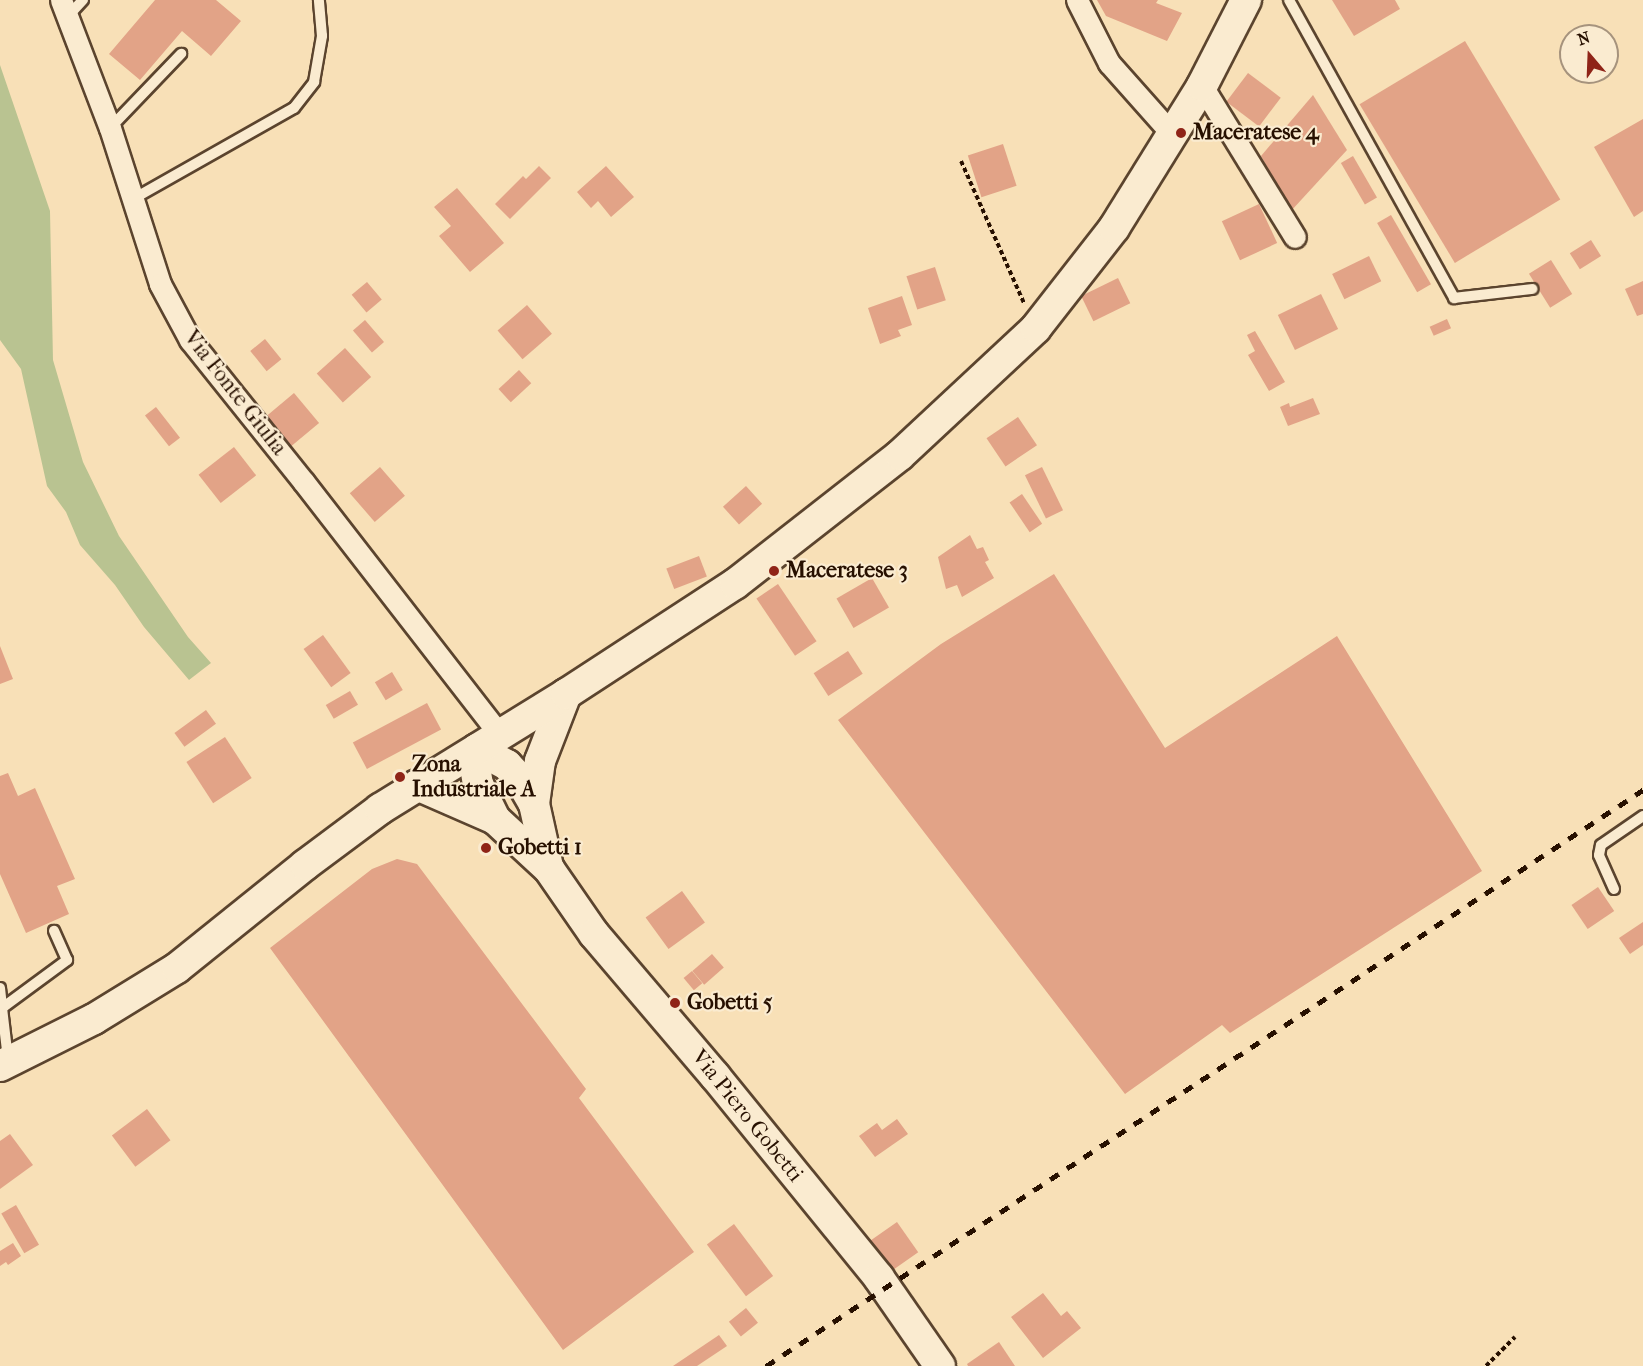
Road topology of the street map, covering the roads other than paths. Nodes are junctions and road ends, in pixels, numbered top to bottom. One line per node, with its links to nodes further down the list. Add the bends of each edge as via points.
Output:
1 (83, 0): 6 (lane)
2 (319, 0): 11 (lane, via 322,36 314,82 294,108)
3 (1077, 0): 10 (street, via 1109,63)
4 (1246, 0): 8 (main road)
5 (1289, 0): 13 (lane, via 1454,298)
6 (65, 8): 9 (street, Via Fonte Giulia)
7 (181, 54): 9 (lane)
8 (1202, 86): 10 (main road); 12 (street)
9 (110, 128): 11 (street, Via Fonte Giulia)
10 (1173, 135): 14 (main road, via 1114,228 1036,328 900,455 735,584)
11 (133, 199): 15 (street, Via Fonte Giulia, via 160,284 190,340 303,481)
12 (1294, 237)
13 (1532, 289)
14 (566, 694): 15 (main road); 17 (main road, via 540,760)
15 (488, 742): 16 (main road); 17 (main road, via 519,778); 19 (main road, via 475,766 478,784)
16 (417, 785): 19 (main road); 25 (main road, via 305,866 177,968 94,1019)
17 (534, 804): 20 (main road)
18 (1643, 816): 21 (lane, via 1601,845 1599,855)
19 (495, 819): 20 (main road)
20 (549, 869): 26 (main road, Via Piero Gobetti, via 594,934 879,1278)
21 (1614, 889)
22 (54, 931): 24 (lane, via 67,960)
23 (0, 988): 24 (lane)
24 (2, 1008): 25 (lane)
25 (4, 1064)
26 (940, 1366)

